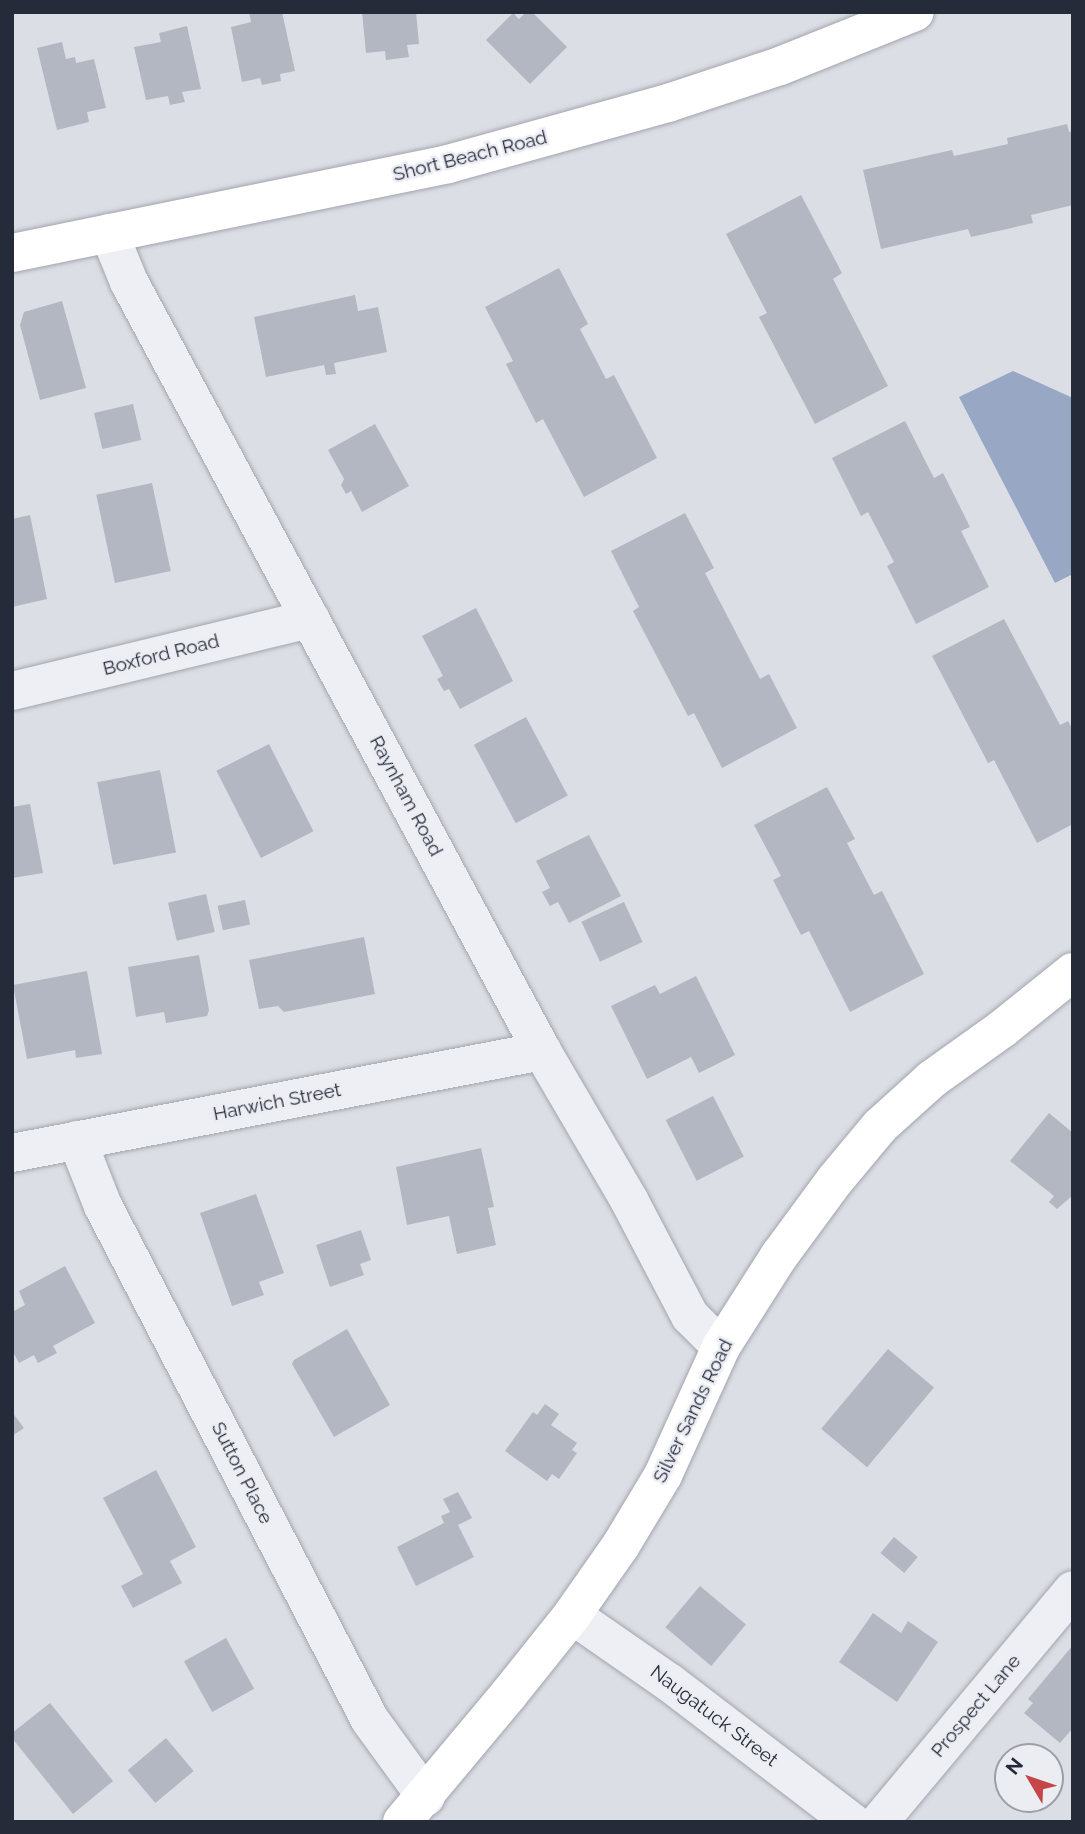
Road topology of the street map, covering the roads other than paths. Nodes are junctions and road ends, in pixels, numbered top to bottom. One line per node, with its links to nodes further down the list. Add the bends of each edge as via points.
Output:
1 (915, 12): 2 (main road, Short Beach Road)
2 (858, 23): 3 (main road, Short Beach Road, via 780,66 668,103 448,164)
3 (109, 233): 4 (main road, Short Beach Road); 5 (street, Raynham Road, via 129,282)
4 (12, 253)
5 (310, 619): 6 (street, Boxford Road); 8 (street, Raynham Road)
6 (12, 691)
7 (1073, 972): 11 (main road, Silver Sands Road, via 932,1079 880,1126 779,1256)
8 (542, 1051): 9 (street, Harwich Street); 11 (street, Raynham Road, via 690,1316)
9 (77, 1140): 10 (street, Harwich Street); 14 (street, Sutton Place, via 103,1206)
10 (12, 1153)
11 (721, 1347): 13 (main road, Silver Sands Road, via 663,1475)
12 (1073, 1590): 16 (street, Prospect Lane)
13 (572, 1615): 14 (main road, Silver Sands Road); 15 (street, Naugatuck Street, via 670,1682)
14 (414, 1809)
15 (852, 1822)
16 (879, 1822)

